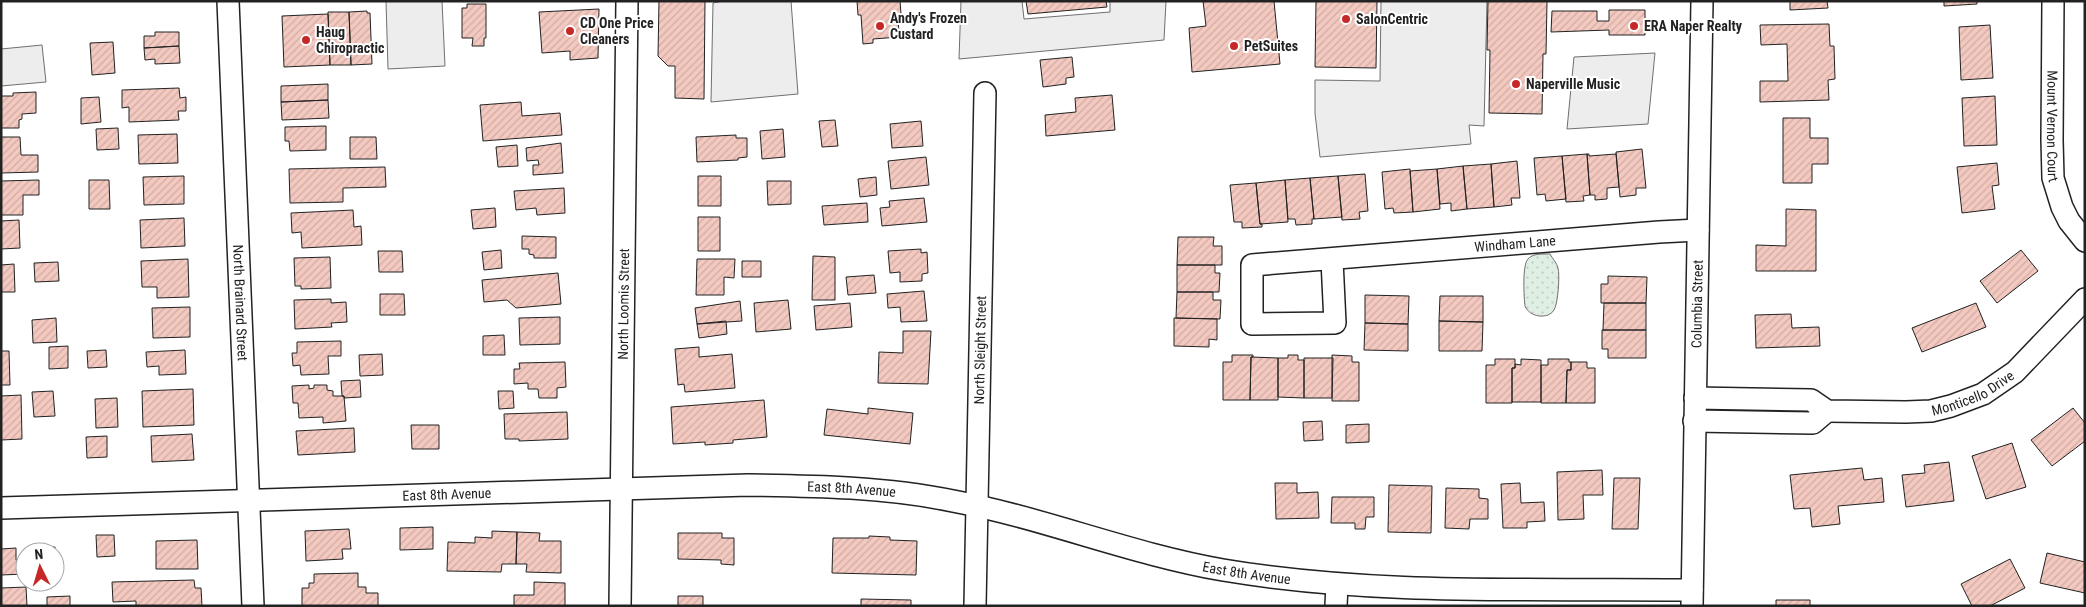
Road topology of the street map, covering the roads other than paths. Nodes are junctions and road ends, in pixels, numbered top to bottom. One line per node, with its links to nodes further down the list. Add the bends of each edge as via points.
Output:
1 (228, 1): 14 (street, North Brainard Street)
2 (627, 1): 13 (street, North Loomis Street)
3 (1702, 1): 6 (street, Columbia Street)
4 (2053, 1): 7 (street, Mount Vernon Court, via 2053,178 2069,221)
5 (986, 93): 15 (street, North Sleight Street)
6 (1698, 230): 8 (street, Windham Lane); 10 (street, Columbia Street)
7 (2085, 241)
8 (1332, 260): 8 (street, Windham Lane, via 1335,323 1252,324 1252,265)
9 (2085, 299): 11 (street, Monticello Drive, via 2015,372 2001,384 1969,400 1930,410 1906,412)
10 (1695, 398): 11 (street, Monticello Drive, via 1811,400); 12 (street, Columbia Street)
11 (1827, 411): 12 (street, via 1813,423)
12 (1694, 421): 18 (street, Columbia Street)
13 (622, 489): 14 (street, East 8th Avenue); 15 (street, East 8th Avenue, via 748,485 833,487 950,500); 20 (street, North Loomis Street)
14 (248, 501): 16 (street, East 8th Avenue); 19 (street, North Brainard Street)
15 (977, 507): 17 (street, East 8th Avenue, via 1175,560 1288,580); 21 (street, North Sleight Street)
16 (1, 508)
17 (1337, 584): 18 (street, East 8th Avenue); 22 (street)
18 (1692, 598)
19 (253, 606)
20 (620, 606)
21 (975, 606)
22 (1336, 606)

